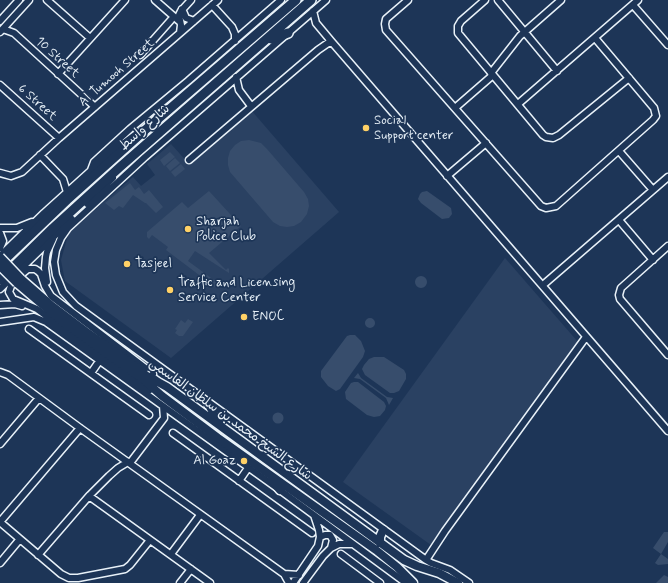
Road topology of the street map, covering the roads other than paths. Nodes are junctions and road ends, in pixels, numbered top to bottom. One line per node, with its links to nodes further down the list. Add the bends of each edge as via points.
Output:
1 (19, 0): 23 (street)
2 (29, 0): 28 (street)
3 (47, 0): 34 (street)
4 (155, 0): 24 (street)
5 (191, 0): 19 (street)
6 (218, 0): 17 (street, Al Tumooh Street)
7 (281, 0): 29 (street)
8 (296, 0): 54 (highway, شارع واسط)
9 (311, 0): 38 (highway, شارع واسط)
10 (326, 0): 20 (street)
11 (408, 0): 53 (street, via 386,19 385,27)
12 (485, 0): 44 (street, via 461,21 457,29 459,35)
13 (498, 0): 30 (street)
14 (561, 0): 30 (street)
15 (638, 0): 18 (street)
16 (121, 1): 34 (street)
17 (212, 5): 25 (street, Al Tumooh Street); 27 (street)
18 (633, 5): 35 (street); 39 (street)
19 (182, 9): 24 (street); 25 (street, via 186,18)
20 (313, 11): 22 (street); 26 (street)
21 (171, 20): 33 (street)
22 (303, 20): 26 (street); 32 (street)
23 (0, 21)
24 (179, 21): 31 (street)
25 (194, 21): 31 (street, Al Tumooh Street)
26 (316, 23): 37 (street)
27 (232, 27): 29 (street); 36 (street)
28 (1, 30): 43 (street, 10 Street, via 14,33)
29 (246, 31): 36 (street)
30 (524, 32): 42 (street); 44 (street)
31 (180, 33): 40 (street, Al Tumooh Street)
32 (288, 33): 38 (highway); 45 (street)
33 (157, 36): 40 (street); 41 (street)
34 (90, 38): 43 (street)
35 (595, 38): 42 (street); 46 (street)
36 (235, 41): 61 (street, via 125,133 94,162)
37 (331, 42): 51 (street, via 319,48); 63 (street)
38 (262, 43): 60 (highway, شارع واسط)
39 (668, 45)
40 (165, 46): 52 (street, Al Tumooh Street)
41 (140, 55)
42 (557, 70): 50 (street)
43 (58, 74): 52 (street, 10 Street)
44 (492, 74): 50 (street); 53 (street)
45 (236, 77): 48 (street); 49 (street)
46 (629, 78): 50 (street, via 559,136 553,138 543,135); 57 (street, via 654,108 656,116)
47 (0, 85): 55 (street, 6 Street)
48 (225, 86): 49 (street); 69 (street)
49 (239, 90): 51 (street)
50 (518, 104)
51 (251, 106): 59 (street)
52 (95, 107): 55 (street, Al Tumooh Street)
53 (455, 108): 56 (street)
54 (144, 131): 61 (street, via 124,142); 79 (highway, شارع واسط)
55 (59, 138): 58 (street, Al Tumooh Street)
56 (486, 143): 57 (street, via 541,206 546,208 556,206); 63 (street)
57 (619, 151): 67 (street)
58 (40, 155): 62 (street, Al Tumooh Street, via 16,175); 65 (street)
59 (188, 160)
60 (120, 167): 69 (street, via 111,182); 80 (highway, شارع واسط)
61 (91, 170): 66 (street)
62 (0, 171)
63 (447, 176): 82 (street)
64 (668, 177): 67 (street)
65 (63, 179): 66 (street); 68 (street)
66 (78, 182): 68 (street)
67 (653, 190): 71 (street)
68 (67, 192): 70 (street)
69 (81, 212): 74 (street); 86 (street, via 61,238 54,262 57,281 63,292)
70 (44, 213): 72 (street, via 21,227); 77 (street)
71 (619, 220): 78 (street); 82 (street)
72 (0, 228)
73 (0, 233): 76 (street, via 3,241)
74 (57, 233): 83 (street); 84 (street, via 49,247 45,262 47,280)
75 (668, 246): 78 (street)
76 (0, 248)
77 (0, 257): 81 (main road, شارع الشيخ محمد بن سلطان القاسمي, bridge)
78 (653, 260): 93 (street, via 621,288 619,295)
79 (0, 265): 81 (main road, شارع الشيخ محمد بن سلطان القاسمي, bridge)
80 (0, 280)
81 (19, 281): 97 (main road, شارع الشيخ محمد بن سلطان القاسمي, via 67,318); 98 (main road, شارع الشيخ محمد بن سلطان القاسمي, via 64,323 144,380)
82 (543, 285): 91 (street)
83 (0, 289)
84 (56, 300): 87 (street); 88 (street, via 47,290 41,274 35,269 25,272 11,286 9,292 13,299 33,306)
85 (0, 305): 88 (street, via 28,307)
86 (86, 313): 87 (street); 100 (street)
87 (74, 314): 97 (street)
88 (46, 316): 92 (street)
89 (0, 322): 94 (street, via 34,317 42,319)
90 (29, 329): 96 (street)
91 (586, 337): 107 (street); 131 (street)
92 (95, 352): 94 (street); 98 (street)
93 (668, 355)
94 (100, 360): 96 (street); 101 (street)
95 (0, 372): 99 (street, via 8,374)
96 (91, 373): 102 (street)
97 (167, 387): 106 (main road, شارع الشيخ محمد بن سلطان القاسمي)
98 (162, 396): 112 (main road, شارع الشيخ محمد بن سلطان القاسمي)
99 (39, 398): 105 (street); 109 (street)
100 (208, 403): 106 (main road); 119 (street)
101 (163, 406): 103 (street); 104 (street)
102 (149, 415)
103 (178, 416): 104 (street); 111 (street)
104 (162, 421): 110 (street)
105 (80, 428): 110 (street); 118 (street)
106 (224, 430): 121 (main road, شارع الشيخ محمد بن سلطان القاسمي)
107 (668, 431)
108 (172, 433): 113 (street)
109 (0, 444)
110 (129, 463): 115 (street, via 113,471); 116 (street)
111 (248, 468): 113 (street); 114 (street)
112 (266, 473): 114 (main road); 143 (main road, شارع الشيخ محمد بن سلطان القاسمي, via 376,550)
113 (239, 481): 120 (street)
114 (280, 490): 117 (street)
115 (89, 496): 124 (street); 130 (street)
116 (200, 515): 128 (street); 134 (street)
117 (314, 515): 122 (street); 126 (street)
118 (0, 522): 123 (street)
119 (381, 528): 121 (main road); 125 (main road); 131 (street)
120 (312, 533)
121 (368, 534): 125 (main road, شارع الشيخ محمد بن سلطان القاسمي)
122 (320, 537): 127 (street, via 330,535 333,540); 135 (street, via 316,551)
123 (20, 539): 130 (street); 132 (street)
124 (150, 540): 128 (street); 130 (street, via 125,569 78,578 65,577)
125 (380, 543): 144 (main road, شارع الشيخ محمد بن سلطان القاسمي, via 408,562)
126 (353, 545): 127 (street, via 344,544); 142 (street)
127 (331, 548): 136 (street)
128 (171, 554): 133 (street)
129 (341, 554): 141 (street)
130 (38, 555)
131 (426, 560): 145 (street, via 450,570)
132 (0, 563)
133 (191, 569): 137 (street); 138 (street)
134 (284, 574): 135 (street); 139 (street)
135 (299, 575): 140 (street)
136 (305, 581)
137 (180, 583)
138 (210, 583)
139 (289, 583)
140 (293, 583)
141 (380, 583)
142 (406, 583)
143 (413, 583)
144 (458, 583)
145 (469, 583)

